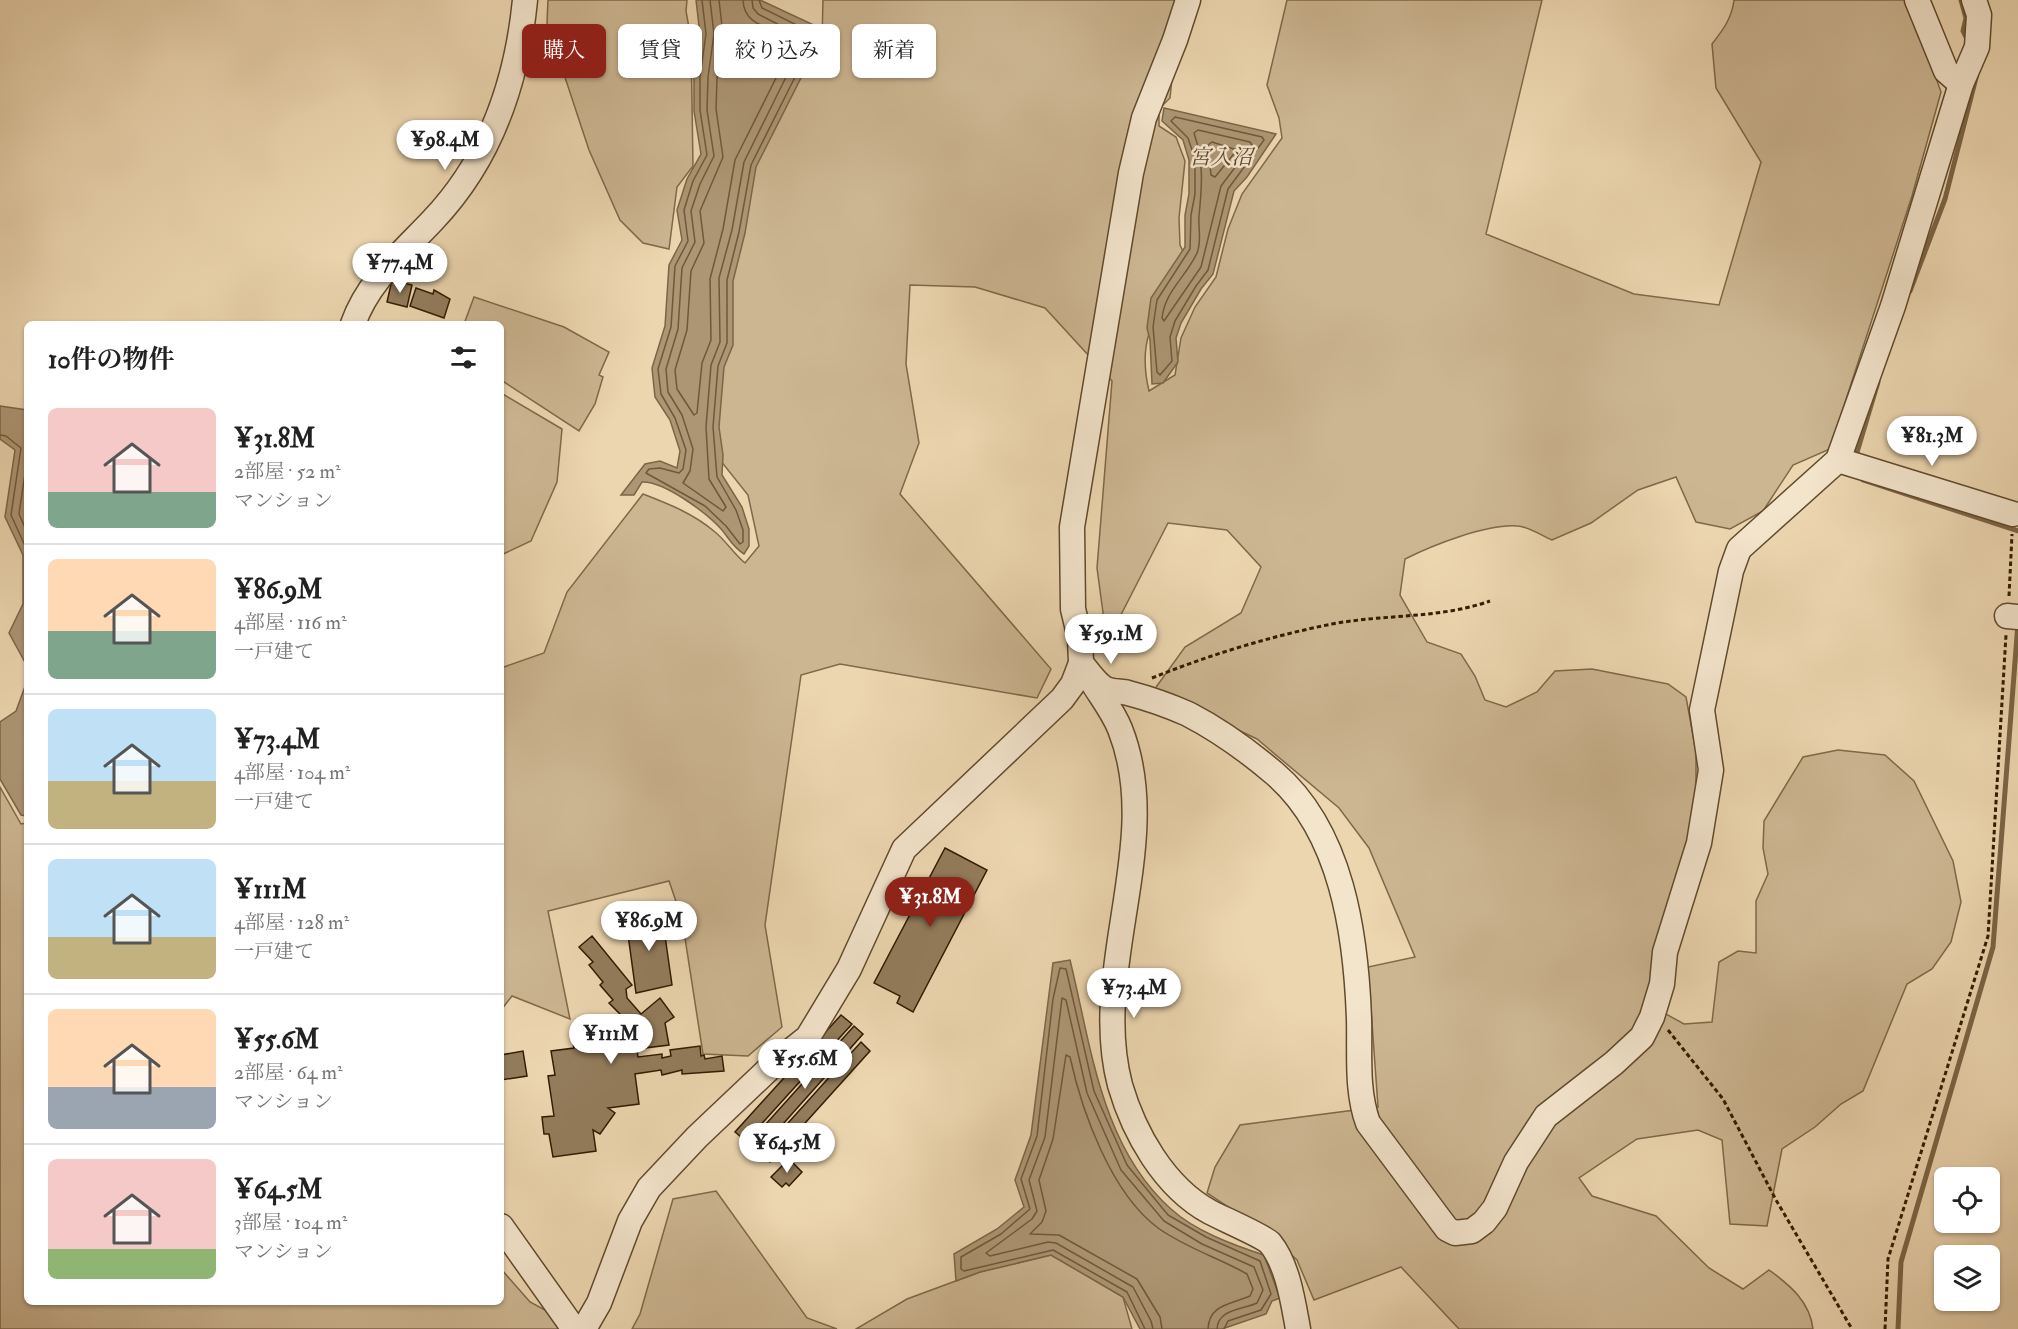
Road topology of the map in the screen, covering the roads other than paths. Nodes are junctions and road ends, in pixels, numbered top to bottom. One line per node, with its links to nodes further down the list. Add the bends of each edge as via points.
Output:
1 (525, 0): 6 (street, via 515,66 491,139 451,200 378,277)
2 (1188, 0): 9 (street, via 1144,118 1131,173 1072,527 1073,609)
3 (1917, 0): 5 (street, via 1946,71)
4 (1974, 0): 5 (street, via 1979,15 1977,47)
5 (1961, 84): 7 (street, via 1893,306)
6 (354, 321)
7 (1838, 460): 8 (street); 9 (street, via 1739,549 1731,571 1702,710 1711,770 1699,843 1665,952 1662,984 1642,1037 1546,1116 1516,1162 1495,1208 1472,1231 1455,1233 1447,1229 1368,1123 1362,1104 1352,935 1324,838 1306,806 1276,775 1234,742 1187,714 1104,689)
8 (2013, 514)
9 (1081, 663): 12 (street, via 1062,699 904,849 849,969 808,1037 697,1137 650,1188 630,1221 599,1303); 13 (street, via 1120,728 1134,788 1129,871 1112,999 1114,1048 1131,1117 1156,1161 1190,1199 1269,1241 1279,1258)
10 (504, 1230): 11 (street)
11 (574, 1329)
12 (584, 1329)
13 (1298, 1329)

